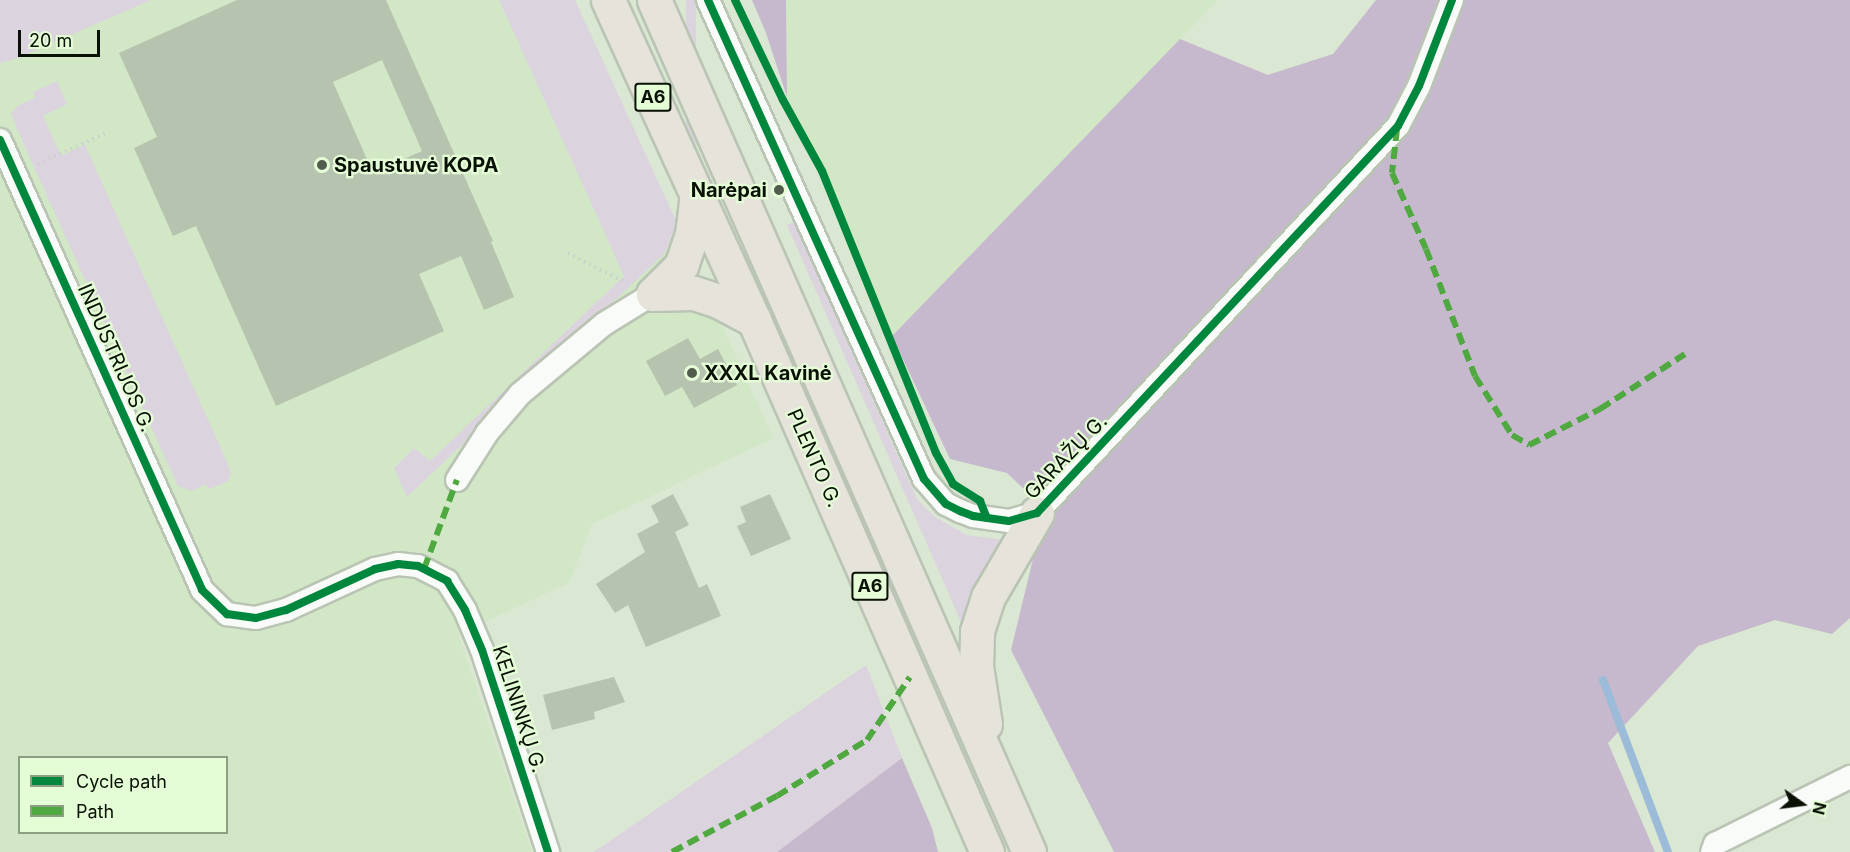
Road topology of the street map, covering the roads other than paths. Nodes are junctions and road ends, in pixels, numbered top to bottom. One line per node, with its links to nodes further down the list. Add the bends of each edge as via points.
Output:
1 (608, 0): 6 (highway, PLENTO G. / A6)
2 (654, 0): 12 (highway, PLENTO G. / A6)
3 (708, 0): 10 (street, GARAŽŲ G., via 924,479 946,504 973,516 1010,521)
4 (1452, 0): 10 (street, GARAŽŲ G., via 1419,86 1398,126)
5 (0, 140): 11 (street, INDUSTRIJOS G., via 202,590 227,614 255,618 286,610 375,569 398,564 418,566)
6 (697, 195): 7 (highway, via 692,234 681,266); 8 (highway, PLENTO G. / A6)
7 (652, 295): 8 (highway, via 694,293); 9 (street, via 604,324 520,394 487,433)
8 (753, 320): 15 (highway, PLENTO G. / A6)
9 (457, 480)
10 (1037, 513): 12 (highway, via 988,597 977,631 976,666)
11 (447, 581): 14 (street, KELININKŲ G., via 482,650)
12 (990, 764): 16 (highway, PLENTO G. / A6)
13 (1850, 777): 17 (street, via 1715,844)
14 (548, 852)
15 (987, 852)
16 (1029, 852)
17 (1712, 852)

